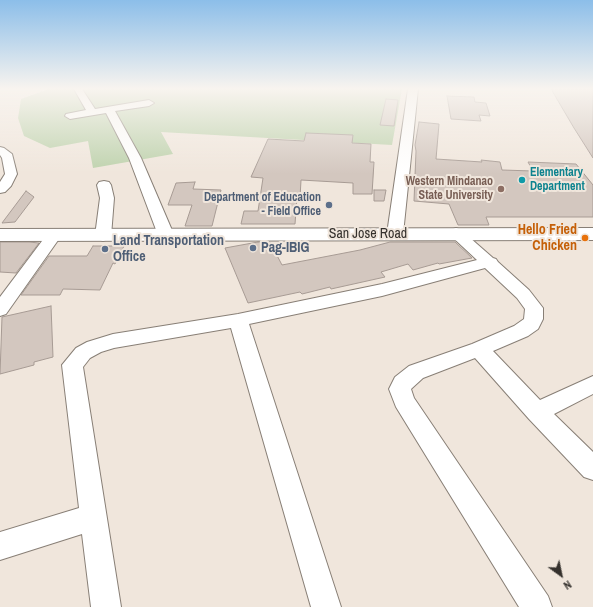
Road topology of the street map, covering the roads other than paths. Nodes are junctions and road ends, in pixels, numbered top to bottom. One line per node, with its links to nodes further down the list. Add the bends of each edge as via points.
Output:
1 (113, 117): 9 (street, via 135,158)
2 (409, 117): 6 (street)
3 (0, 150): 5 (street, via 8,158 10,174)
4 (104, 185): 11 (street, via 107,198)
5 (0, 189)
6 (395, 234): 7 (main road, San Jose Road); 9 (main road, San Jose Road)
7 (456, 234): 8 (main road, San Jose Road); 13 (street)
8 (593, 234)
9 (166, 235): 11 (main road, San Jose Road)
10 (53, 236): 11 (main road, San Jose Road); 12 (main road, San Jose Road); 14 (street)
11 (103, 236)
12 (3, 238)
13 (490, 262): 15 (street, via 382,290); 16 (street, via 523,294 535,313 530,324 521,331)
14 (0, 310)
15 (238, 320): 20 (street, via 114,341 83,353 72,365); 23 (street)
16 (479, 350): 18 (street); 24 (street, via 416,372 400,389 404,401)
17 (593, 384): 18 (street)
18 (537, 412): 19 (street)
19 (593, 469)
20 (94, 517): 21 (street); 22 (street)
21 (0, 546)
22 (106, 607)
23 (326, 607)
24 (537, 607)

